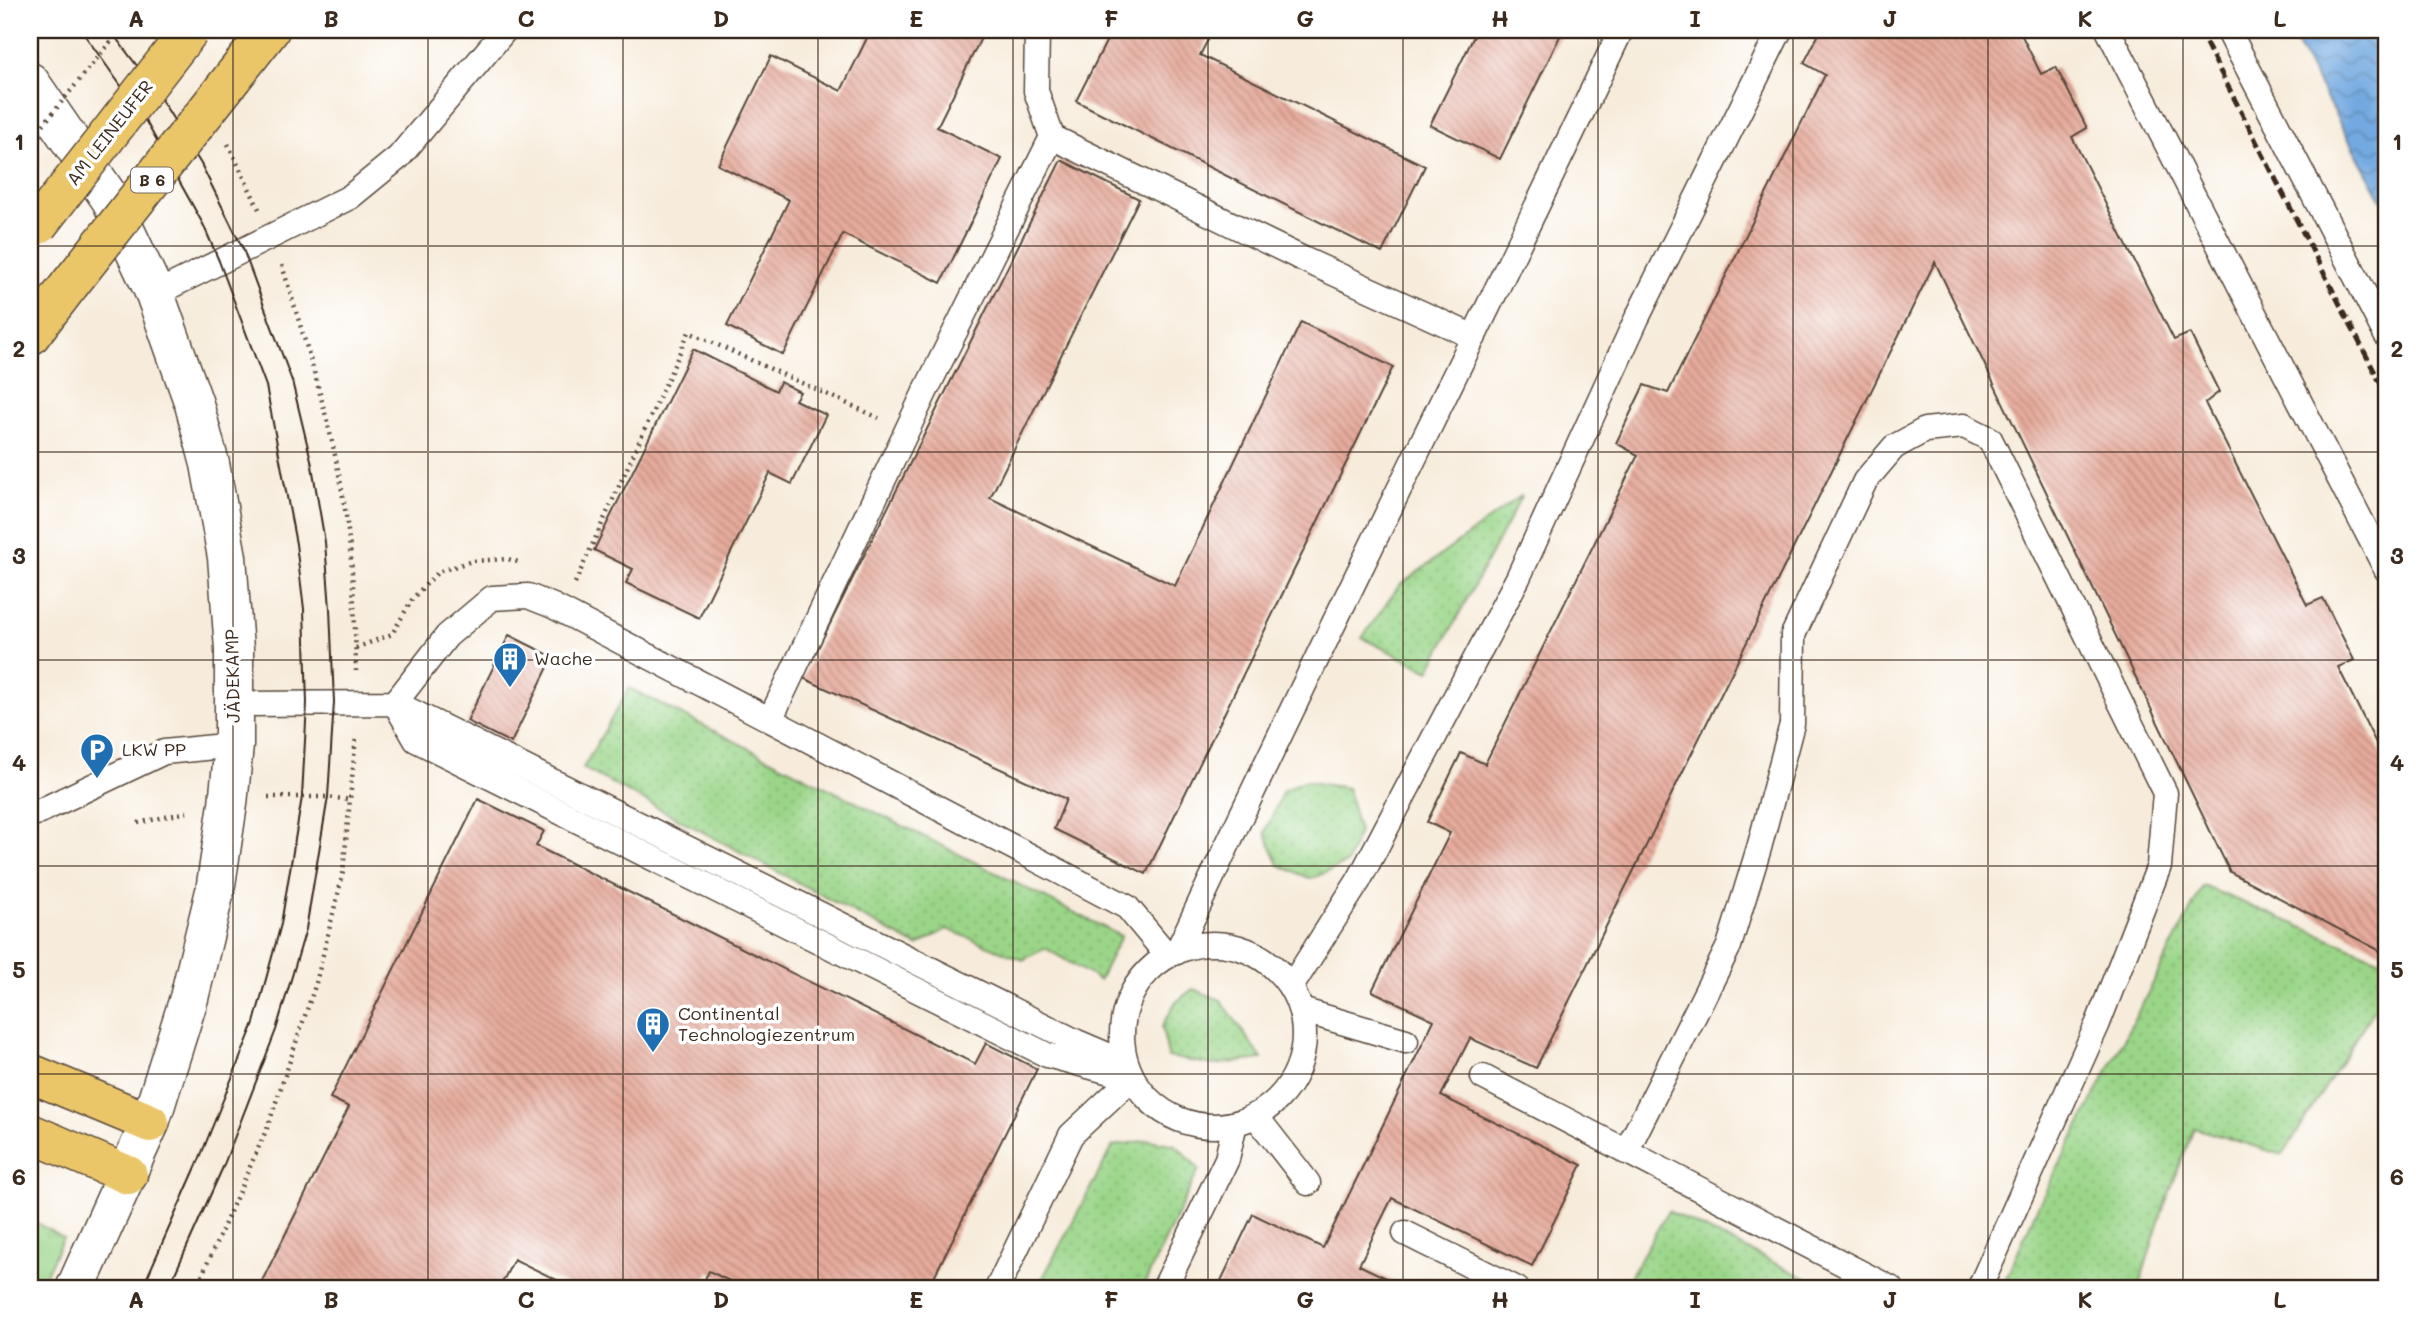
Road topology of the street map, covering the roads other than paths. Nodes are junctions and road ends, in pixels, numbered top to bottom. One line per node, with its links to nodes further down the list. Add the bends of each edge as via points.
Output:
1 (190, 30): 11 (highway, AM LEINEUFER, bridge)
2 (270, 30): 14 (highway, B 6, bridge)
3 (505, 30): 12 (lane, via 399,157 350,197)
4 (1037, 30): 10 (lane, via 1036,92)
5 (1621, 30): 15 (lane)
6 (1780, 30): 23 (lane, via 1637,318 1518,578 1359,880)
7 (2108, 30): 16 (lane)
8 (2228, 30): 13 (lane)
9 (30, 82): 12 (street, JÄDEKAMP, via 111,200)
10 (1052, 138): 15 (lane); 19 (lane)
11 (34, 231)
12 (155, 294): 18 (street, JÄDEKAMP, via 194,404 212,477 227,556)
13 (2386, 335)
14 (30, 336)
15 (1474, 337): 22 (lane)
16 (2386, 569)
17 (395, 703): 18 (lane); 19 (lane, via 447,636 492,598 528,596); 26 (lane); 26 (lane, via 416,740 1046,1055)
18 (236, 704): 20 (street, JÄDEKAMP)
19 (770, 720): 22 (lane, via 1127,907)
20 (234, 746): 21 (lane, via 164,752); 30 (street, JÄDEKAMP, via 215,891 189,998)
21 (36, 813)
22 (1172, 953): 23 (lane, via 1219,943 1251,951); 26 (lane, via 1144,974 1130,997 1122,1024)
23 (1291, 987): 24 (lane)
24 (1301, 1010): 25 (lane); 29 (lane, via 1302,1055 1289,1085 1274,1102)
25 (1406, 1041)
26 (1129, 1070): 29 (lane, via 1146,1097 1176,1118 1209,1126); 37 (lane, via 1071,1135)
27 (30, 1073): 30 (highway)
28 (1483, 1077): 32 (lane)
29 (1245, 1119): 34 (lane); 38 (lane)
30 (150, 1123): 33 (street, JÄDEKAMP)
31 (30, 1133): 33 (highway)
32 (1626, 1152): 40 (lane); 41 (lane, via 1729,946 1792,724 1793,635 1859,493 1894,447 1925,430 1964,426 1990,439 2165,793 2159,866 2098,1023)
33 (128, 1175): 36 (street, JÄDEKAMP)
34 (1308, 1183)
35 (1405, 1233): 39 (lane)
36 (75, 1289)
37 (997, 1289)
38 (1164, 1289)
39 (1517, 1289)
40 (1892, 1289)
41 (1979, 1289)

